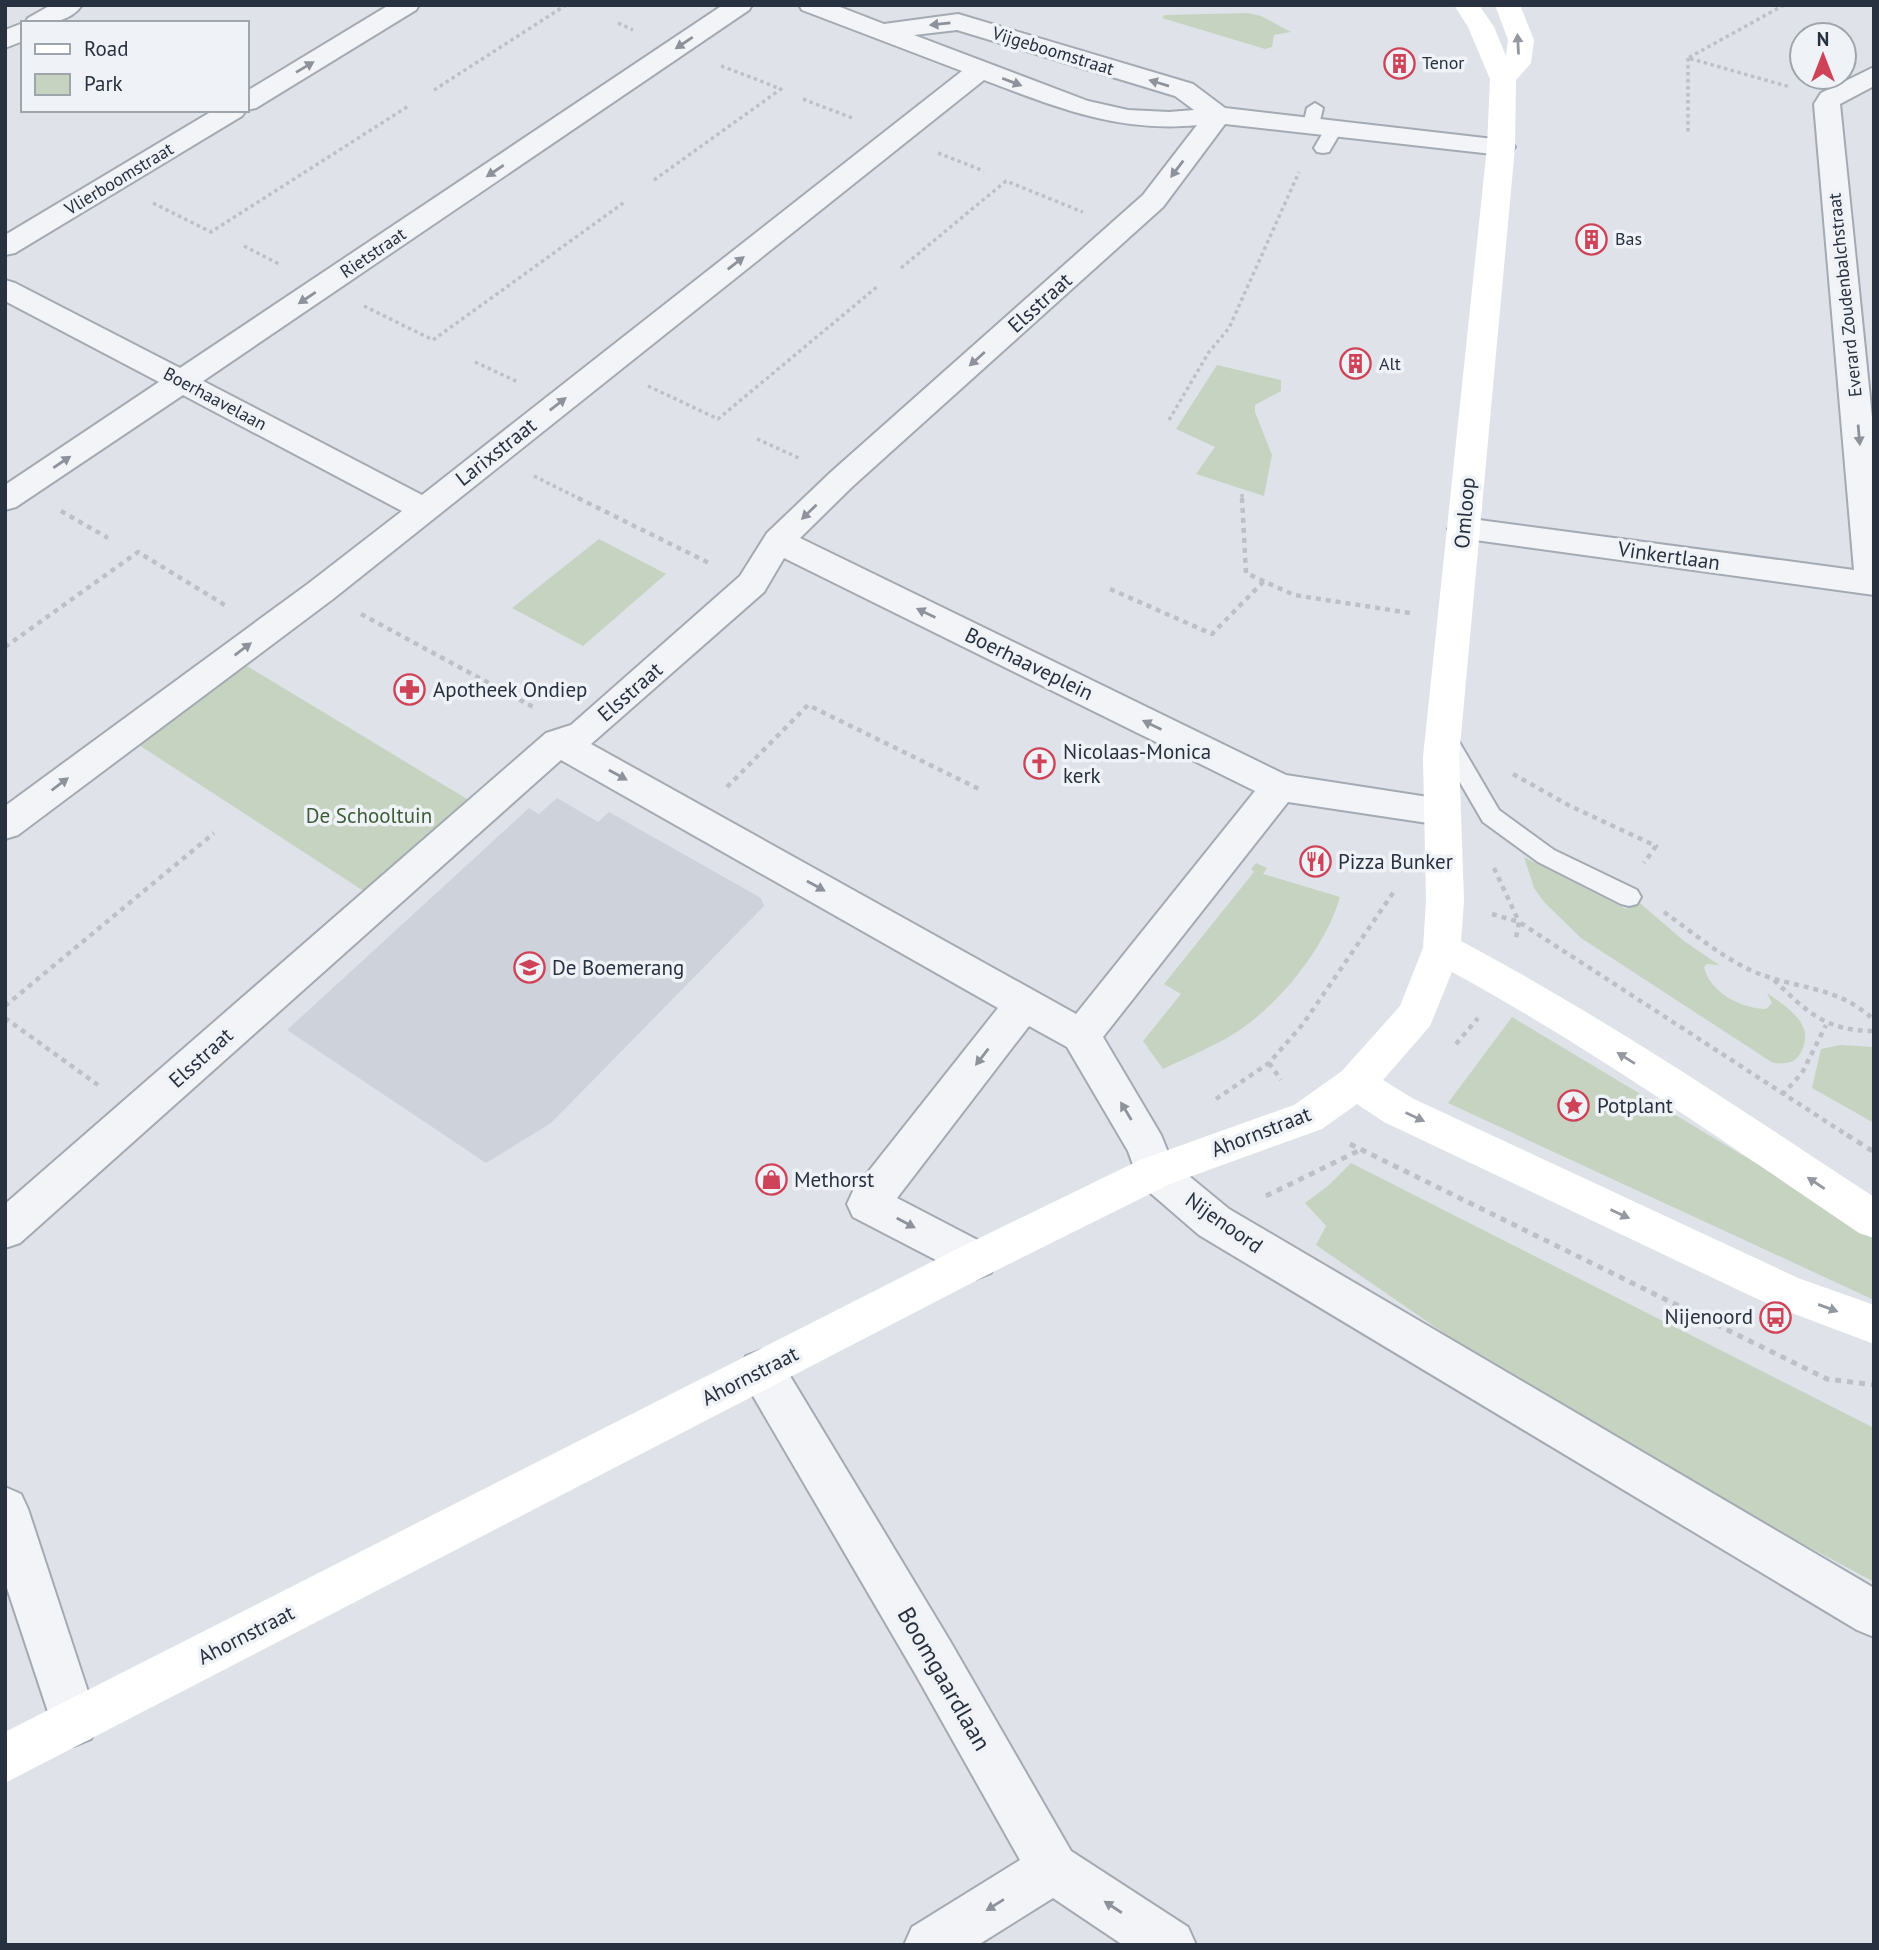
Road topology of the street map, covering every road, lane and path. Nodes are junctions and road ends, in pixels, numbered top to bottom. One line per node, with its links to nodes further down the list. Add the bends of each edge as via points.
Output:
1 (70, 5): 9 (street)
2 (407, 5): 20 (street, one-way to 2)
3 (566, 5): 18 (path)
4 (740, 5): 13 (street, Rietstraat, one-way to 13)
5 (811, 5): 10 (street, Vijgeboomstraat)
6 (1466, 5): 17 (street, Omloop, via 1481,27)
7 (1507, 5): 17 (street, Omloop, one-way to 7, via 1518,63 1521,40)
8 (1784, 5): 14 (path)
9 (41, 21)
10 (880, 31): 15 (street, Vijgeboomstraat); 23 (street, Vijgeboomstraat, one-way to 10, via 1184,90 958,22)
11 (21, 32): 12 (street)
12 (5, 40)
13 (677, 48): 27 (path, via 781,89); 33 (street, Rietstraat, one-way to 33)
14 (1688, 58): 19 (path); 25 (path)
15 (981, 70): 23 (street, Vijgeboomstraat, one-way to 23, via 1080,107 1128,118); 37 (street, Larixstraat, one-way to 15)
16 (1874, 75): 19 (street)
17 (1503, 79): 26 (street, Omloop)
18 (433, 90)
19 (1829, 99): 36 (street, Everard Zoudenbalchstraat, via 1831,153)
20 (248, 101)
21 (410, 105): 28 (path, via 211,232)
22 (230, 112): 28 (street, Vlierboomstraat)
23 (1218, 115): 24 (street, Vijgeboomstraat); 30 (street, Elsstraat, one-way to 30, via 1153,201)
24 (1320, 127): 26 (street, Vijgeboomstraat); 39 (path, via 1229,328 1209,352)
25 (1688, 134)
26 (1501, 147): 44 (street, Omloop)
27 (654, 180)
28 (112, 183): 31 (street, Vlierboomstraat)
29 (626, 201): 33 (path, via 433,340)
30 (1124, 229): 32 (path, via 1006,181); 46 (street, Elsstraat, one-way to 46)
31 (5, 247)
32 (901, 268)
33 (325, 286): 38 (street, Rietstraat, one-way to 38)
34 (878, 286): 37 (path, via 718,419)
35 (5, 289): 38 (street, Boerhaavelaan)
36 (1861, 320): 49 (street, Everard Zoudenbalchstraat, one-way to 49)
37 (606, 366): 40 (street, Larixstraat, one-way to 37)
38 (182, 382): 42 (street, Rietstraat, one-way to 38); 43 (street, Boerhaavelaan)
39 (1169, 420)
40 (492, 455): 43 (street, Larixstraat); 48 (path)
41 (1242, 494): 47 (path, via 1246,573)
42 (13, 495): 45 (path)
43 (424, 509): 51 (street, Larixstraat)
44 (1464, 529): 49 (street, Vinkertlaan); 52 (street, Omloop)
45 (108, 538)
46 (778, 541): 48 (street, Elsstraat); 57 (street, Boerhaaveplein, one-way to 46)
47 (1264, 581): 50 (path, via 1212,634); 52 (path, via 1294,595)
48 (752, 584): 56 (street, Elsstraat)
49 (1873, 584)
50 (1110, 589)
51 (320, 592): 53 (street, Larixstraat); 56 (path)
52 (1456, 619): 55 (street, Omloop)
53 (268, 630): 54 (path, via 138,552); 62 (street, Larixstraat, one-way to 53)
54 (5, 647)
55 (1443, 734): 60 (street, Omloop); 66 (lane, via 1491,816 1546,856)
56 (570, 738): 61 (street, one-way to 61); 80 (street, Elsstraat)
57 (1279, 788): 60 (street, Boerhaaveplein); 76 (street)
58 (979, 789): 61 (path, via 808,705 733,782)
59 (1570, 806): 64 (path, via 1656,846)
60 (1441, 811): 68 (street, Omloop, via 1446,901)
61 (691, 816): 70 (street, one-way to 70)
62 (5, 825)
63 (214, 833): 71 (path)
64 (1643, 865)
65 (1396, 888): 79 (path, via 1303,1024 1269,1063)
66 (1629, 897)
67 (1659, 908): 69 (path, via 1715,950)
68 (1442, 948): 77 (street, Ahornstraat, via 1416,1015); 83 (street, one-way to 68, via 1692,1099 1520,991)
69 (1774, 980): 73 (path, via 1837,992); 74 (path)
70 (1024, 1004): 76 (street); 85 (street, one-way to 85, via 869,1204)
71 (5, 1006)
72 (5, 1018): 80 (path)
73 (1874, 1020)
74 (1826, 1025): 75 (path, via 1843,1031); 78 (path, via 1802,1073)
75 (1874, 1031)
76 (1081, 1036): 82 (street, one-way to 76, via 1147,1147)
77 (1356, 1083): 82 (street, Ahornstraat, via 1308,1117); 86 (street, one-way to 86, via 1398,1110 1771,1285)
78 (1782, 1096)
79 (1213, 1101)
80 (138, 1114): 84 (street, Elsstraat)
81 (1361, 1150): 88 (path, via 1827,1379)
82 (1155, 1172): 85 (street, Ahornstraat); 90 (street, Nijenoord, via 1214,1222)
83 (1874, 1220)
84 (5, 1230)
85 (976, 1260): 87 (street, Ahornstraat)
86 (1874, 1325)
87 (762, 1370): 91 (street, Ahornstraat); 93 (street, Boomgaardlaan)
88 (1874, 1385)
89 (5, 1510): 91 (street)
90 (1874, 1614)
91 (74, 1723): 92 (street, Ahornstraat)
92 (5, 1758)
93 (1053, 1869): 94 (street, one-way to 94); 95 (street, Boomgaardlaan, one-way to 93)
94 (930, 1945)
95 (1170, 1945)

